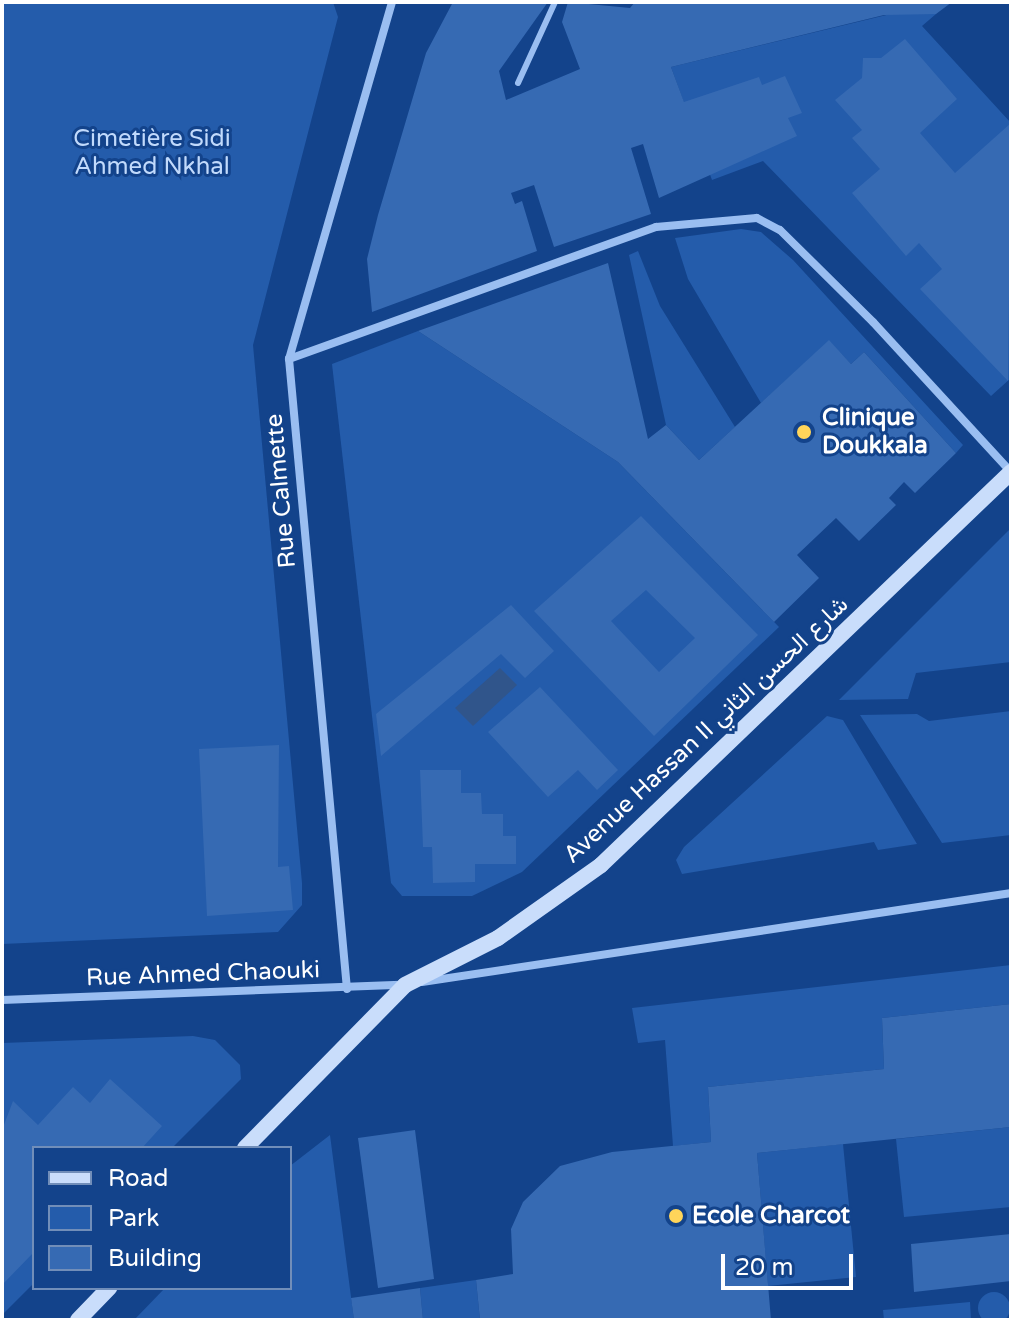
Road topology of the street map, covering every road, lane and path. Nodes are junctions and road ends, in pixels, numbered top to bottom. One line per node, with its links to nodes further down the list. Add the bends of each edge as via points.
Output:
1 (392, 2): 4 (street, Rue Calmette)
2 (555, 2): 3 (lane)
3 (518, 83)
4 (289, 359): 5 (street, via 656,227 701,218 757,218 780,230 873,322); 8 (street, Rue Calmette)
5 (1011, 472): 7 (street, Avenue Hassan II شارع الحسن الثاني, via 601,865 498,938)
6 (1011, 893): 7 (street, Rue Ahmed Chaouki)
7 (405, 985): 8 (street, Rue Ahmed Chaouki); 10 (street, Avenue Hassan II شارع الحسن الثاني)
8 (347, 989): 9 (street, Rue Ahmed Chaouki)
9 (2, 1000)
10 (247, 1146)
11 (107, 1290): 12 (street)
12 (78, 1320)

